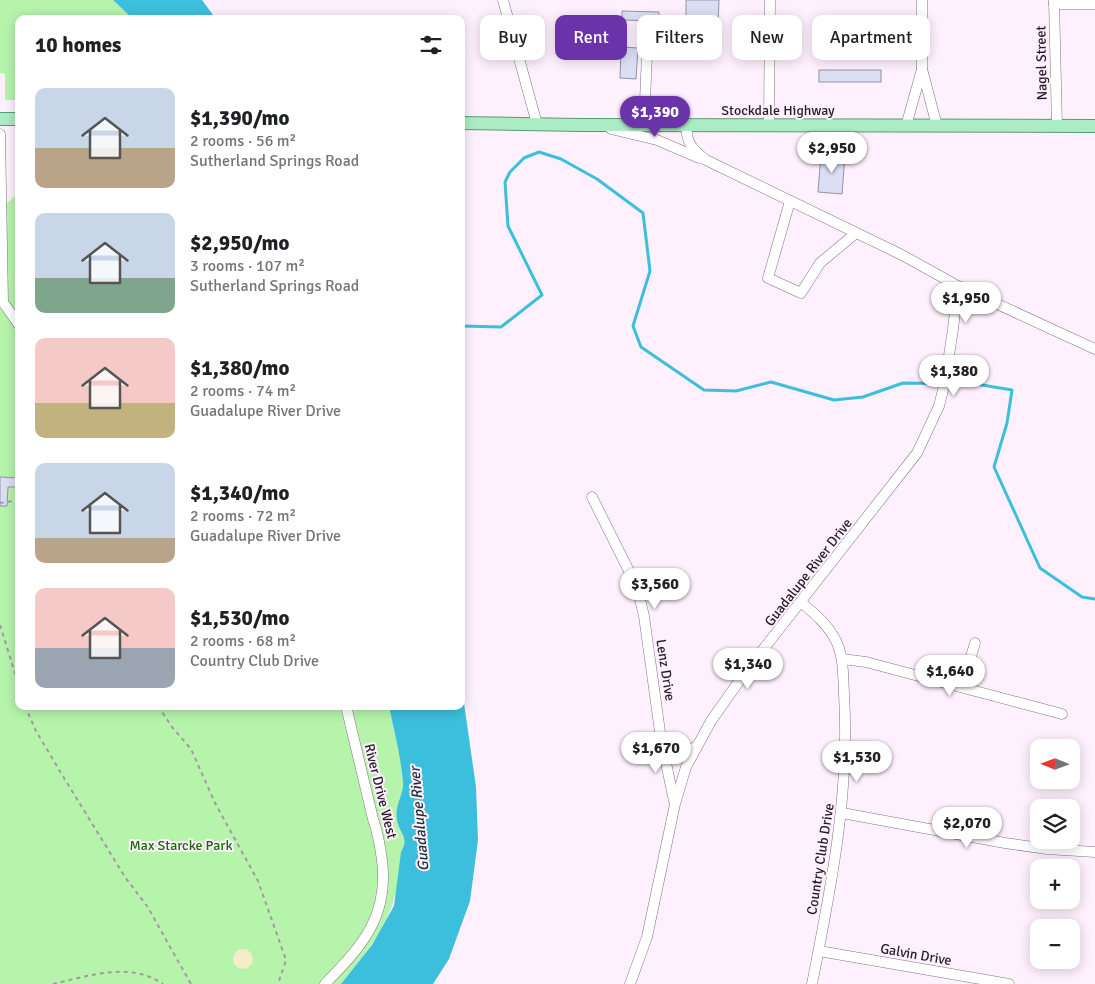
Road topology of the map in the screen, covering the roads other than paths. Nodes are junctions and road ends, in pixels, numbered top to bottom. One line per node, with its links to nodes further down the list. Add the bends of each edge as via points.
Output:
1 (504, 0): 11 (street)
2 (770, 0): 15 (street)
3 (922, 0): 7 (street)
4 (1054, 2): 5 (street); 18 (street, Nagel Street)
5 (1095, 4)
6 (647, 60): 13 (street)
7 (922, 68): 16 (street); 17 (street)
8 (0, 119): 9 (main road)
9 (15, 119)
10 (465, 123): 11 (main road, Stockdale Highway)
11 (537, 124): 12 (main road, Stockdale Highway)
12 (580, 125): 13 (main road, Stockdale Highway); 21 (street, via 644,136)
13 (644, 125): 14 (main road, Stockdale Highway)
14 (687, 125): 15 (main road, Stockdale Highway); 21 (street, via 689,144)
15 (770, 125): 16 (main road, Stockdale Highway)
16 (906, 126): 17 (main road, Stockdale Highway)
17 (936, 126): 18 (main road, Stockdale Highway)
18 (1057, 126): 19 (main road, Stockdale Highway)
19 (1095, 126)
20 (0, 134): 22 (street)
21 (706, 160): 23 (street)
22 (1, 191): 26 (street, via 3,302)
23 (790, 201): 24 (street); 24 (street, via 768,278 801,292 820,263)
24 (856, 233): 25 (street)
25 (958, 286): 27 (street); 29 (street, Guadalupe River Drive, via 949,358 938,406 918,453)
26 (15, 319)
27 (1095, 349)
28 (592, 497): 35 (street, Lenz Drive, via 637,587)
29 (802, 603): 31 (street, Country Club Drive, via 826,624); 36 (street, Guadalupe River Drive, via 747,670)
30 (975, 643): 32 (street)
31 (842, 659): 32 (street, via 866,662); 38 (street, Country Club Drive, via 846,733)
32 (962, 687): 34 (street)
33 (347, 710): 41 (street, River Drive West, via 379,835 384,892 371,929)
34 (1062, 714)
35 (662, 739): 36 (street, via 676,753 686,753); 37 (street, Lenz Drive)
36 (696, 746): 37 (street, Guadalupe River Drive)
37 (675, 804): 42 (street, Guadalupe River Drive, via 646,936)
38 (842, 813): 39 (street, via 1046,850); 40 (street, Country Club Drive)
39 (1095, 852)
40 (819, 951): 43 (street, Country Club Drive); 44 (street, Galvin Drive)
41 (325, 984)
42 (630, 984)
43 (812, 984)
44 (1009, 984)

